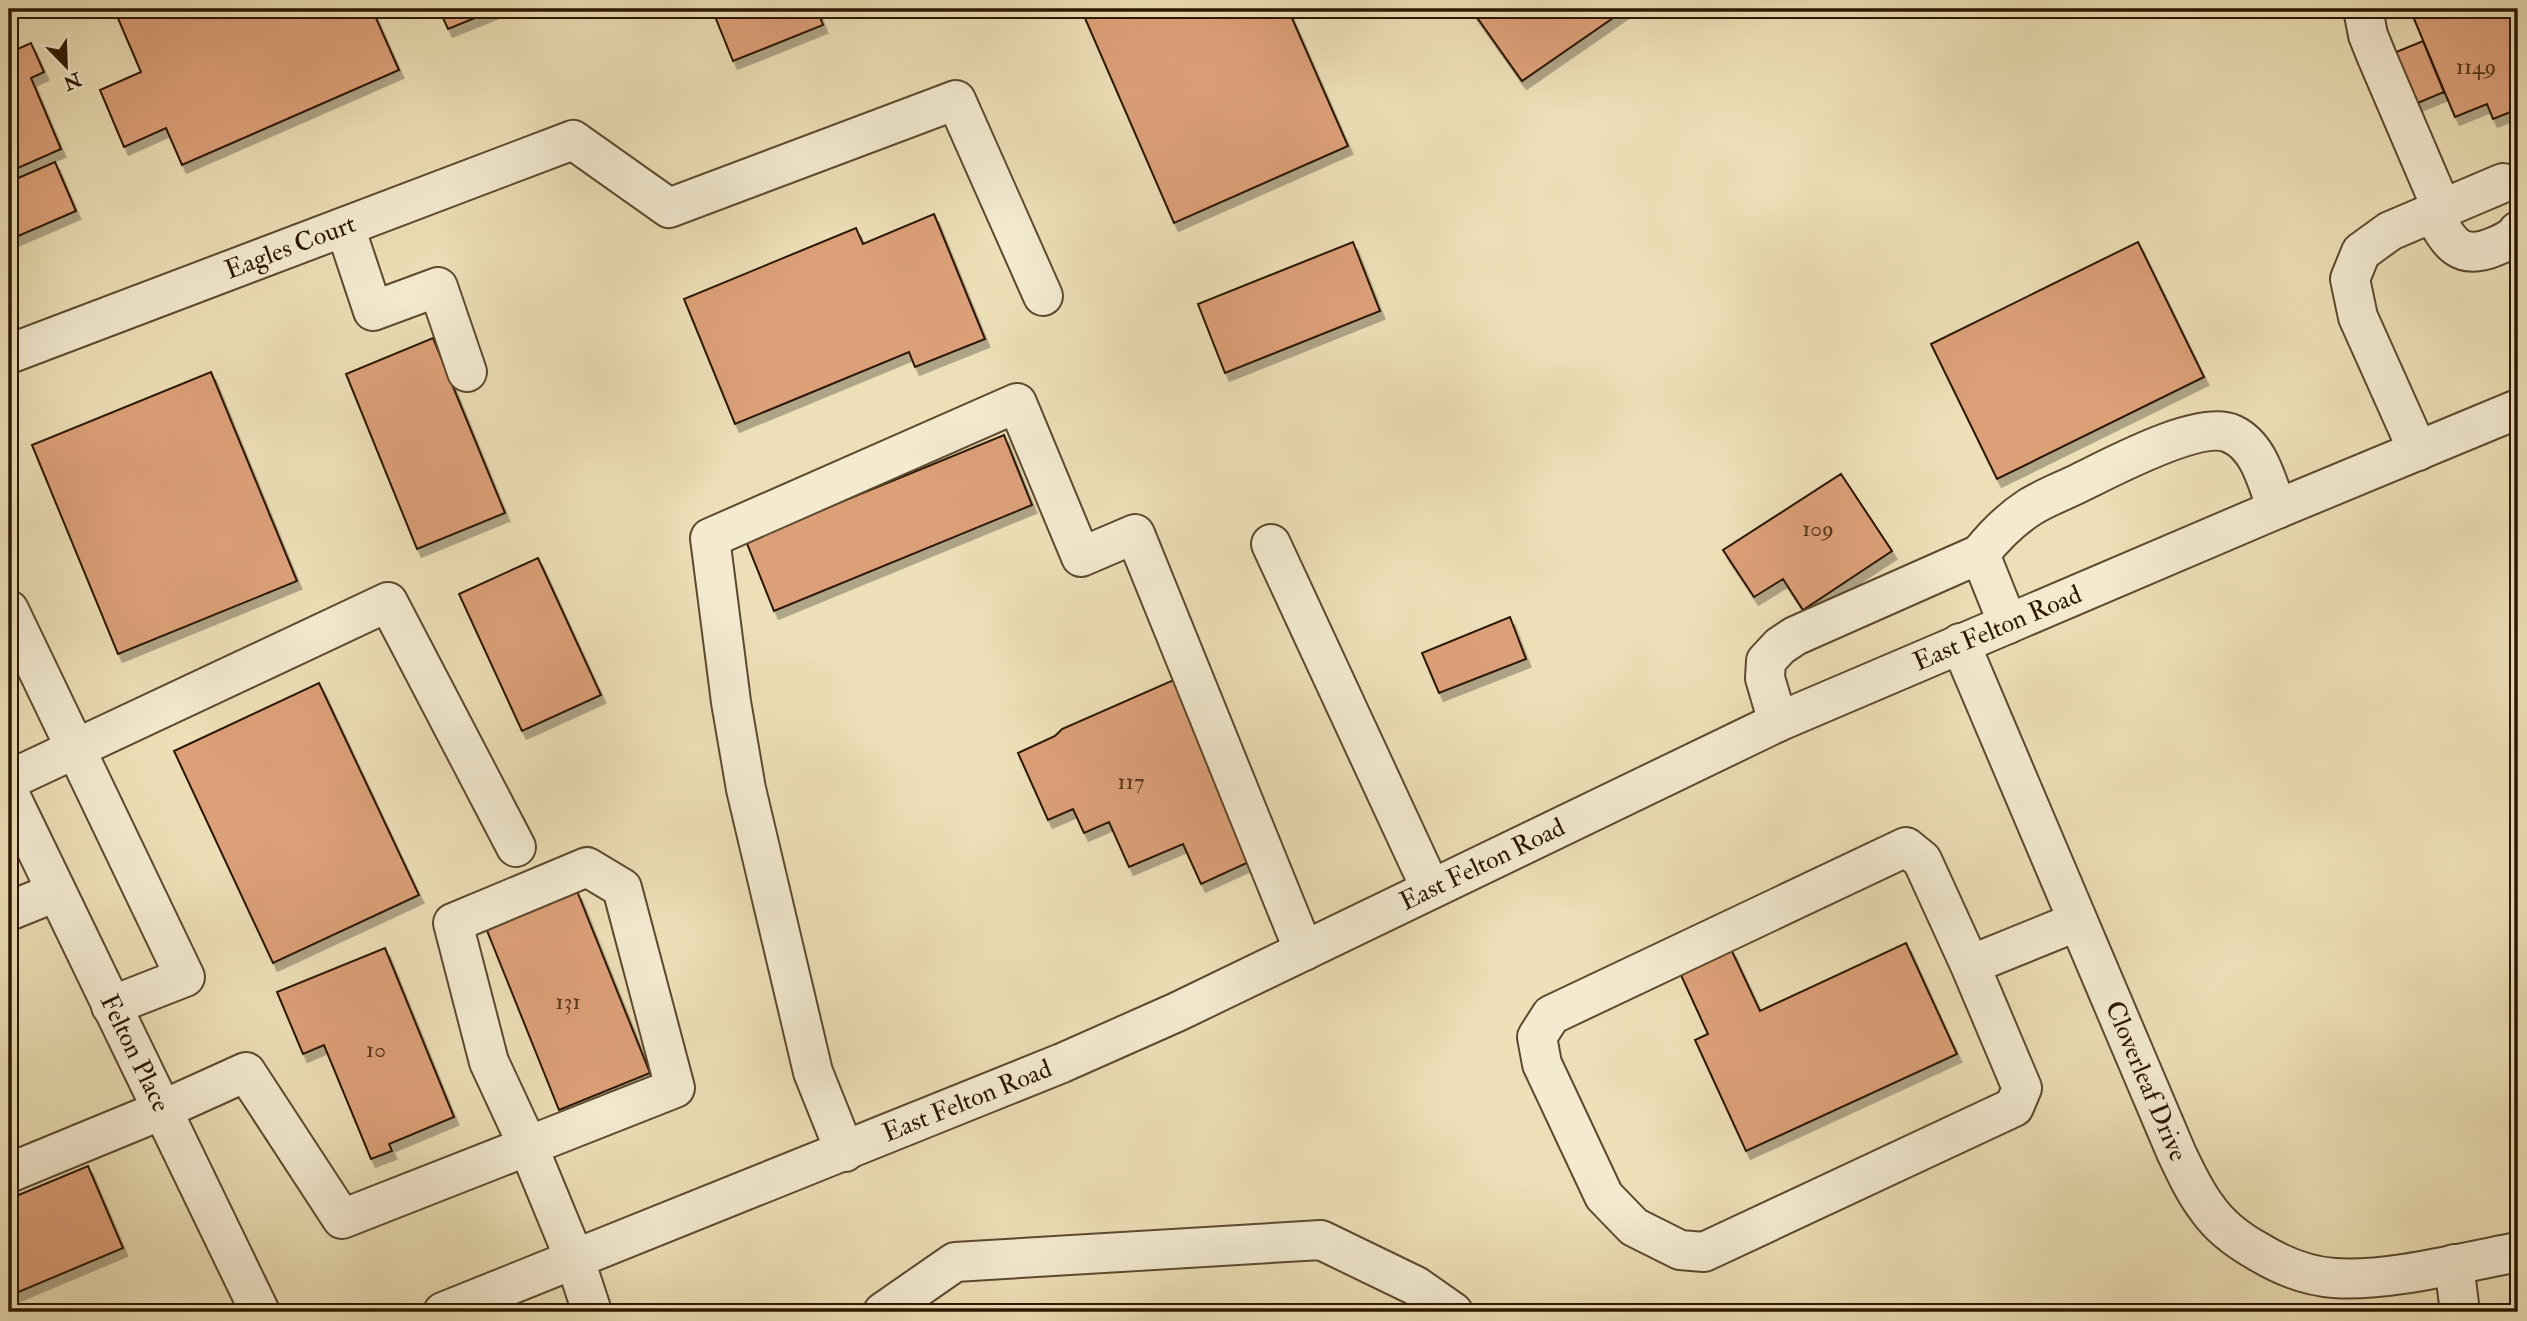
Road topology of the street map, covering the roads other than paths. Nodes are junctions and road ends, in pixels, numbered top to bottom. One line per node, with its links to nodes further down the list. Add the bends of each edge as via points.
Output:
1 (2363, 9): 3 (street, via 2368,34)
2 (2510, 188): 3 (street)
3 (2438, 211): 5 (street, via 2449,240 2467,252 2487,250); 10 (street, via 2390,231 2361,252 2350,279 2358,317)
4 (345, 227): 6 (street, Eagles Court, via 573,140 669,208 956,100); 7 (street, Eagles Court); 8 (street, via 373,311 438,287)
5 (2518, 231)
6 (1043, 296)
7 (9, 354)
8 (467, 372)
9 (2518, 410): 10 (street, East Felton Road)
10 (2418, 451): 11 (street, East Felton Road)
11 (2277, 509): 13 (street, via 2257,456 2245,441 2215,430 2157,446 2032,506 2000,529); 15 (street, East Felton Road)
12 (1271, 544): 22 (street)
13 (1980, 554): 15 (street); 17 (street, via 1780,646 1766,661 1765,678)
14 (9, 610): 18 (street)
15 (2008, 624): 16 (street, East Felton Road)
16 (1960, 643): 17 (street, East Felton Road); 25 (street, Cloverleaf Drive)
17 (1778, 722): 22 (street, East Felton Road)
18 (74, 749): 19 (street); 21 (street, via 388,602); 28 (street, via 185,976)
19 (9, 780)
20 (9, 793): 23 (street, Felton Place)
21 (516, 847)
22 (1431, 889): 26 (street, East Felton Road)
23 (56, 892): 24 (street); 28 (street, Felton Place)
24 (9, 911)
25 (2077, 922): 27 (street); 35 (street, Cloverleaf Drive, via 2176,1152 2219,1223 2270,1259 2312,1275 2361,1278)
26 (1304, 951): 31 (street, East Felton Road, via 1062,1063); 31 (street, via 1135,534 1081,557 1017,403 710,538 746,789 813,1072)
27 (1970, 965): 27 (street, via 1922,860 1906,847 1551,1015 1537,1037 1542,1064 1604,1196 1634,1227 1680,1250 1704,1252 2014,1107 2022,1088)
28 (111, 1006): 29 (street, Felton Place)
29 (162, 1110): 30 (street, via 246,1072 342,1219); 32 (street); 36 (street, Felton Place)
30 (528, 1146): 30 (street, via 675,1088 622,888 587,867 453,923 489,1062); 34 (street)
31 (845, 1152): 34 (street, East Felton Road)
32 (9, 1173)
33 (2518, 1252): 35 (street, Cloverleaf Drive)
34 (575, 1260): 37 (street, East Felton Road); 38 (street)
35 (2454, 1264): 41 (street)
36 (260, 1312)
37 (443, 1312)
38 (592, 1312)
39 (883, 1312): 40 (street, via 955,1262 1321,1240 1416,1286)
40 (1453, 1312)
41 (2460, 1312)

